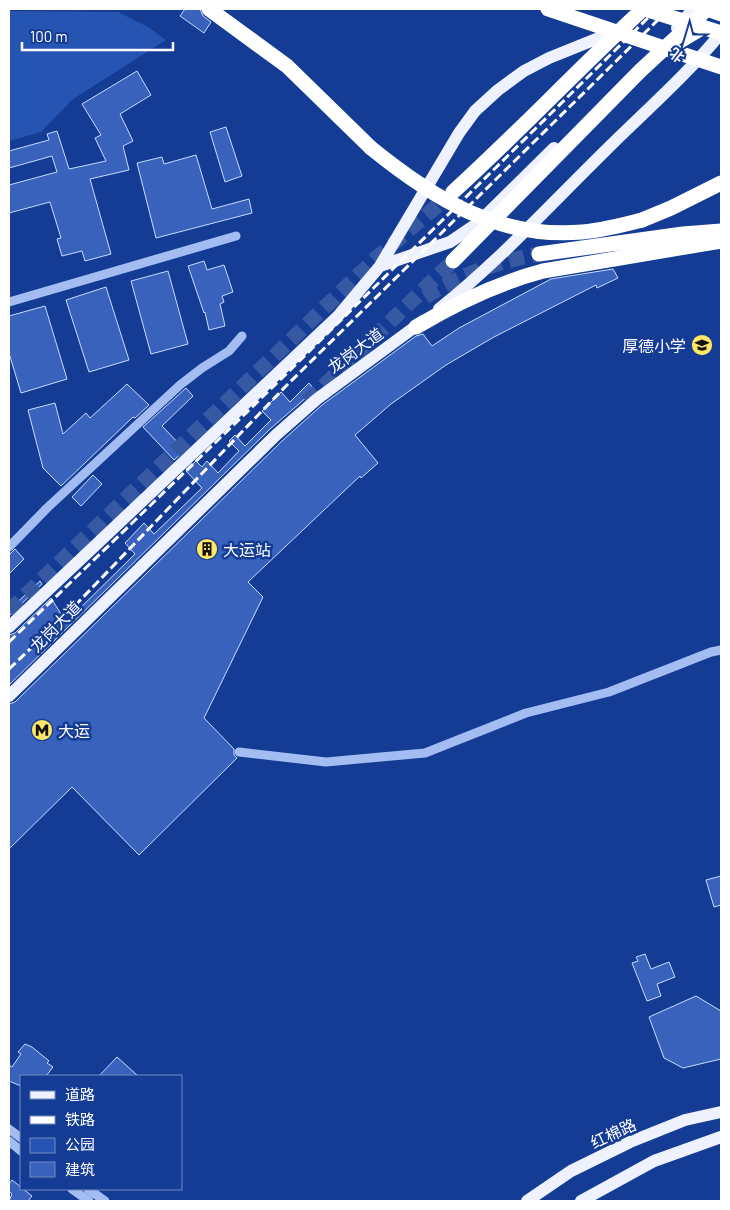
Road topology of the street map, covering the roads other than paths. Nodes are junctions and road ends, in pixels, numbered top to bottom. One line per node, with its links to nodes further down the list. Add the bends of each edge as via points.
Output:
1 (210, 9): 12 (highway, bridge, via 287,66 371,148 404,175 436,196 505,226 567,232 612,228 679,205)
2 (548, 9): 11 (highway, bridge)
3 (576, 9): 10 (highway)
4 (644, 9): 8 (highway, 龙岗大道); 9 (highway, bridge)
5 (693, 9): 19 (main road, via 478,223 450,242)
6 (707, 9): 7 (highway); 18 (highway, via 640,71)
7 (721, 14)
8 (623, 27): 13 (highway, 龙岗大道); 19 (main road, 龙岗大道, via 524,71 475,111)
9 (721, 33): 21 (main road, 龙岗大道, via 516,240)
10 (721, 56)
11 (721, 67)
12 (721, 183)
13 (452, 192)
14 (721, 230): 17 (highway)
15 (236, 236): 20 (street)
16 (721, 241): 21 (highway, via 543,271 466,299)
17 (539, 254)
18 (453, 261)
19 (380, 266): 24 (main road, 龙岗大道, via 338,316)
20 (9, 302)
21 (416, 326): 26 (main road, 龙岗大道, via 317,399 276,435)
22 (242, 336): 23 (street, via 229,351 180,385)
23 (9, 547)
24 (9, 627)
25 (721, 650): 27 (street, via 609,692 526,713 425,753 326,762)
26 (9, 696)
27 (238, 752)
28 (721, 1112): 38 (main road, 红棉路, via 684,1120 630,1142 571,1171)
29 (9, 1129): 30 (street)
30 (20, 1137)
31 (721, 1137): 39 (main road, via 654,1160)
32 (9, 1142): 33 (street)
33 (20, 1150)
34 (73, 1190): 36 (street)
35 (89, 1190): 37 (street)
36 (84, 1200)
37 (105, 1201)
38 (526, 1201)
39 (581, 1201)

